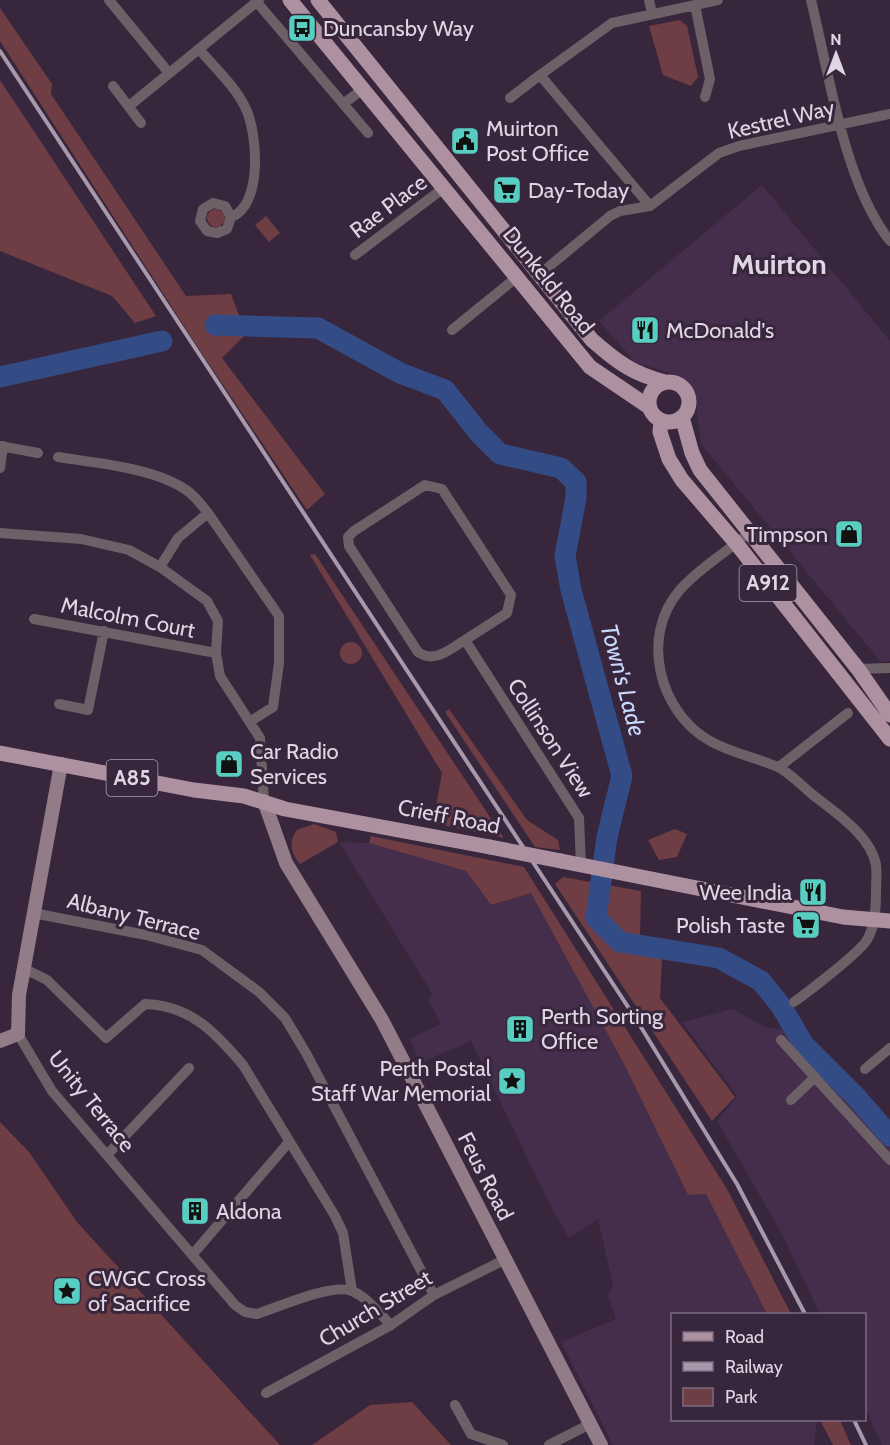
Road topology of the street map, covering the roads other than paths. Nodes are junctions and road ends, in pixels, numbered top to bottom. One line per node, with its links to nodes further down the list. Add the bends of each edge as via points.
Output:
1 (108, 0): 11 (street)
2 (290, 0): 14 (main road, Dunkeld Road)
3 (318, 0): 28 (main road, Dunkeld Road / A912)
4 (649, 0): 9 (street)
5 (718, 0): 8 (street)
6 (811, 0): 21 (street)
7 (257, 1): 10 (street); 17 (street)
8 (695, 5): 9 (street); 16 (street, via 710,80)
9 (652, 13): 12 (street, via 612,23)
10 (199, 49): 11 (street); 25 (street, via 244,104 250,121 252,192 243,211)
11 (169, 73): 18 (street)
12 (540, 75): 15 (street); 24 (street)
13 (113, 86): 18 (street)
14 (363, 89): 17 (street); 23 (main road, Dunkeld Road)
15 (510, 98)
16 (705, 98)
17 (343, 104): 22 (street)
18 (129, 106): 20 (street)
19 (890, 114): 21 (street, Kestrel Way)
20 (141, 123)
21 (842, 125): 24 (street, Kestrel Way, via 719,153); 26 (street, via 870,213)
22 (368, 133)
23 (445, 187): 27 (street, Rae Place); 29 (main road, Dunkeld Road)
24 (650, 206): 28 (street, Kestrel Way, via 610,216)
25 (231, 217)
26 (890, 240)
27 (355, 255)
28 (540, 274): 31 (main road, Dunkeld Road / A912, via 592,340 618,363 640,376)
29 (517, 278): 30 (street); 32 (main road, Dunkeld Road, via 590,367)
30 (452, 330)
31 (665, 382): 32 (main road, via 654,388); 33 (main road, A912, via 679,385 687,393 688,406)
32 (649, 407): 34 (main road)
33 (682, 417): 34 (main road, via 672,422); 40 (main road, A912, via 700,470)
34 (661, 421): 42 (main road, A912, via 660,432 669,459)
35 (2, 446): 36 (street); 38 (street)
36 (38, 453)
37 (58, 457): 39 (street, via 166,479 188,491)
38 (0, 468)
39 (208, 513): 43 (street, via 178,538); 53 (street, via 279,616 279,663 273,707)
40 (751, 531): 42 (street); 49 (main road, A912)
41 (0, 533): 43 (street, via 81,539 129,550)
42 (736, 543): 54 (main road, A912); 57 (street, via 692,578 668,606 658,638 660,674 674,707 695,730 728,750)
43 (160, 567): 47 (street, via 207,601 218,621)
44 (34, 619): 45 (street, Malcolm Court)
45 (104, 631): 47 (street, Malcolm Court); 50 (street, via 88,710)
46 (465, 640): 46 (street, via 437,656 418,652 349,546 348,537 354,531 425,485 442,489 511,595 507,613); 59 (street, Collinson View, via 579,818)
47 (216, 653): 53 (street, via 220,676)
48 (890, 668): 49 (street)
49 (858, 669): 52 (main road, A912)
50 (58, 704)
51 (848, 713): 57 (street)
52 (890, 715)
53 (251, 721): 58 (street, via 262,748)
54 (890, 739)
55 (0, 753): 56 (main road, Crieff Road / A85)
56 (61, 764): 58 (main road, Crieff Road / A85); 60 (street)
57 (779, 767): 61 (street, via 841,816 871,853 876,864)
58 (264, 801): 59 (main road, Crieff Road / A85, bridge, via 285,809); 76 (street, Feus Road, via 286,863 382,1020)
59 (581, 865): 61 (main road, Crieff Road / A85, via 843,917)
60 (33, 913): 62 (street); 78 (street, Albany Terrace, via 200,950 259,992 285,1018 306,1053)
61 (883, 921): 63 (street, via 866,942)
62 (25, 969): 64 (street, via 19,995); 72 (street, via 47,980 106,1038 146,1004 165,1005 187,1013 224,1043 243,1065)
63 (794, 1002)
64 (18, 1034): 66 (street); 73 (street, Unity Terrace, via 52,1091)
65 (781, 1040): 70 (street)
66 (0, 1041)
67 (890, 1048): 69 (street)
68 (189, 1068): 73 (street)
69 (865, 1069)
70 (815, 1077): 71 (street); 74 (street)
71 (791, 1100)
72 (289, 1142): 75 (street); 77 (street, via 343,1233)
73 (107, 1155): 75 (street, Unity Terrace)
74 (890, 1160)
75 (193, 1254): 77 (street, Unity Terrace, via 245,1312 257,1314 338,1288)
76 (506, 1259): 78 (street, Church Street); 82 (street, Feus Road)
77 (352, 1291): 79 (street)
78 (434, 1295): 79 (street, Church Street)
79 (391, 1325): 80 (street, Church Street)
80 (266, 1393)
81 (455, 1405): 83 (street, via 471,1434)
82 (590, 1424): 84 (street); 85 (street, Feus Road)
83 (503, 1445)
84 (549, 1445)
85 (601, 1445)

